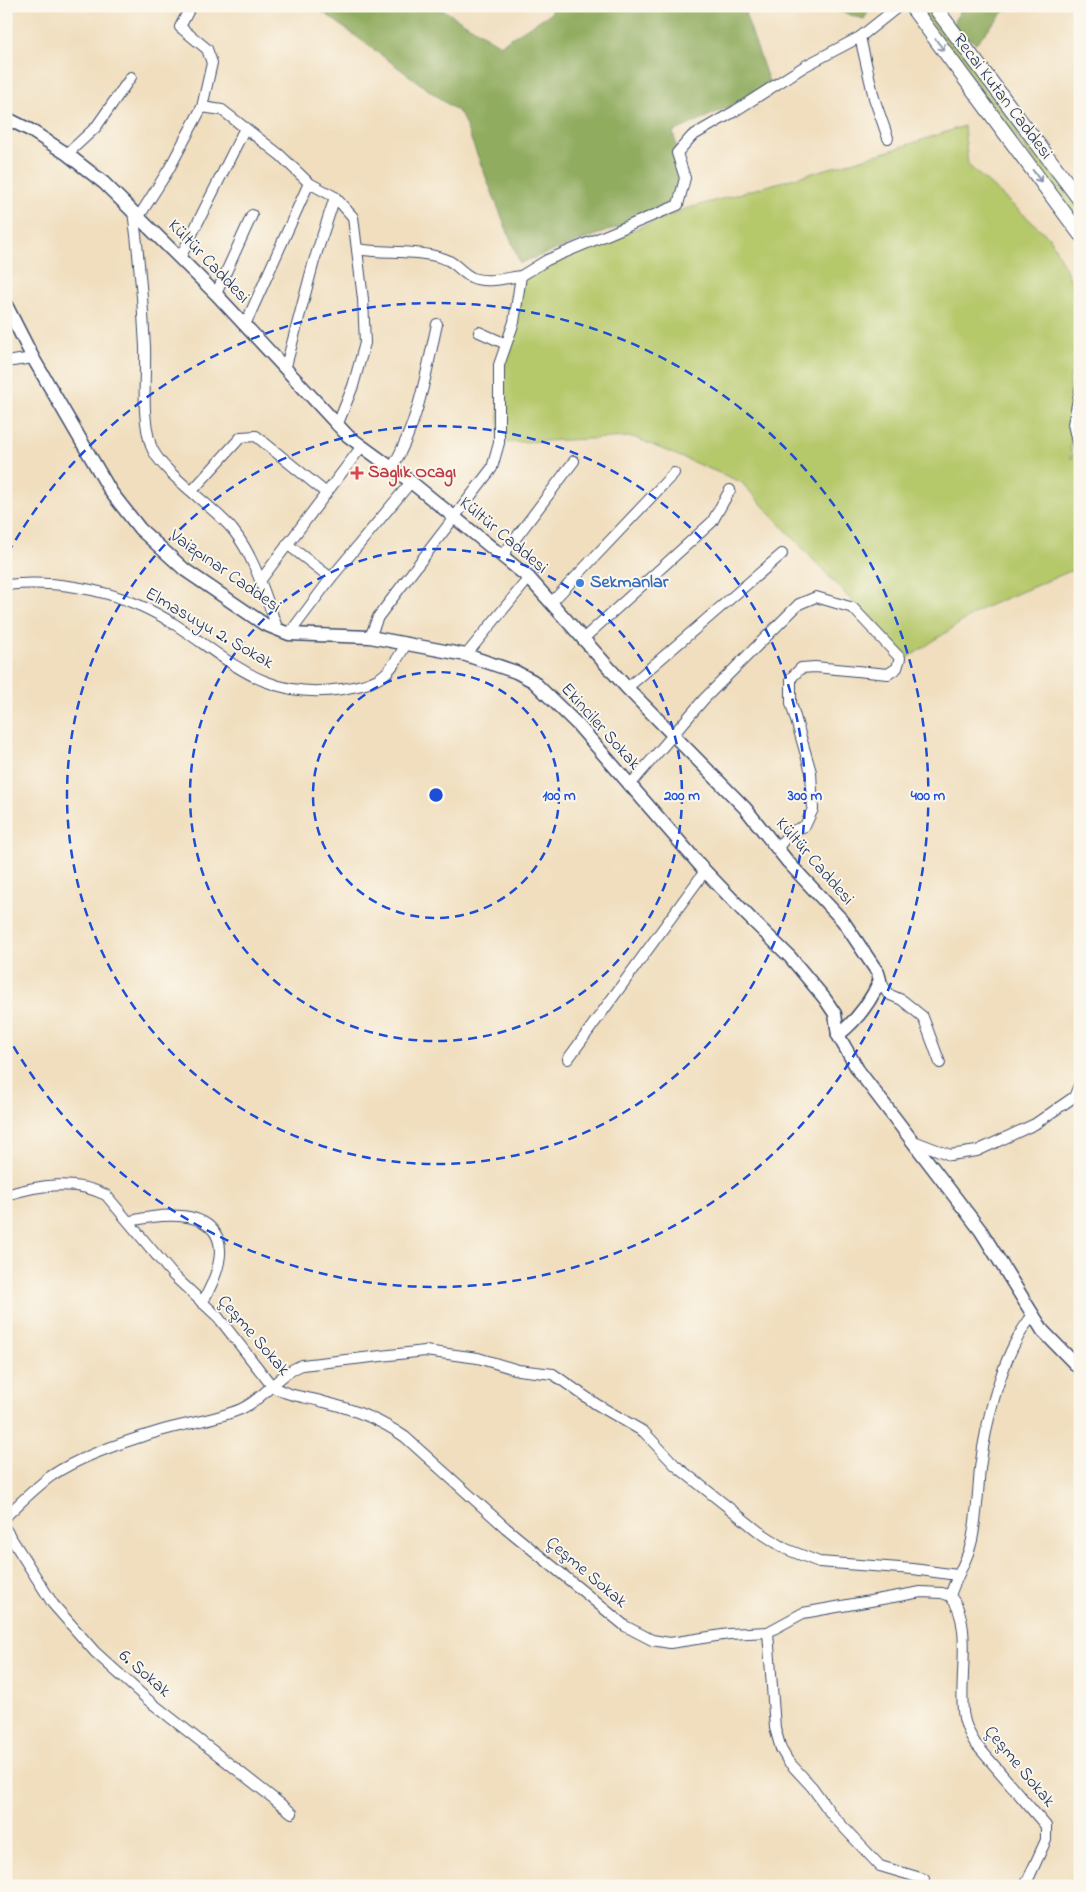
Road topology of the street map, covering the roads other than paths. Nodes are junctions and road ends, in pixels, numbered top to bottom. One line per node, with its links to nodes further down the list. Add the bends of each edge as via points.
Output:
1 (191, 6): 7 (street, via 180,27 207,49 212,63)
2 (899, 6): 5 (street)
3 (911, 6): 17 (main road, Recai Kutan Caddesi, one-way to 17)
4 (934, 6): 14 (main road, Recai Kutan Caddesi)
5 (860, 37): 10 (street, via 874,98); 20 (street, via 805,66 692,136 677,153 685,178 678,205 547,260)
6 (131, 77): 11 (street, via 96,127)
7 (202, 107): 9 (street, via 222,110); 15 (street, via 170,169)
8 (6, 118): 11 (street, Kültür Caddesi)
9 (244, 128): 12 (street, via 280,155); 19 (street)
10 (888, 138)
11 (68, 154): 15 (street, Kültür Caddesi)
12 (309, 183): 13 (street); 24 (street)
13 (335, 197): 18 (street, via 353,217); 29 (street, via 314,260)
14 (1080, 200)
15 (135, 214): 19 (street, Kültür Caddesi); 39 (street, via 147,422 152,447 168,469)
16 (252, 215): 21 (street)
17 (1080, 234)
18 (357, 249): 20 (street, via 414,252 447,259 471,277 492,280); 31 (street, via 364,343 353,386)
19 (180, 258): 21 (street, Kültür Caddesi)
20 (521, 276): 26 (street, via 514,322)
21 (216, 294): 24 (street, Kültür Caddesi)
22 (6, 305): 27 (street, Vaizpınar Caddesi)
23 (437, 324): 35 (street, via 422,393 406,444)
24 (245, 325): 29 (street, Kültür Caddesi)
25 (479, 332): 26 (street)
26 (506, 344): 41 (street, via 499,365 499,443 492,468)
27 (33, 358): 28 (street); 50 (street, Vaizpınar Caddesi, via 111,492 140,530 185,570 264,624)
28 (6, 362)
29 (286, 366): 31 (street, Kültür Caddesi)
30 (1080, 390): 33 (street, via 1073,424)
31 (337, 426): 32 (street, Kültür Caddesi)
32 (362, 446): 35 (street, Kültür Caddesi); 40 (street)
33 (1078, 446)
34 (574, 461): 44 (street)
35 (392, 468): 37 (street, Kültür Caddesi)
36 (674, 474): 49 (street)
37 (411, 482): 41 (street, Kültür Caddesi); 45 (street)
38 (730, 490): 52 (street, via 712,522)
39 (192, 491): 40 (street, via 241,437 256,436); 47 (street, via 232,528 248,550)
40 (325, 492): 42 (street)
41 (455, 518): 44 (street, Kültür Caddesi); 51 (street, via 378,617)
42 (287, 544): 45 (street); 47 (street)
43 (782, 554): 55 (street)
44 (503, 555): 46 (street, Kültür Caddesi)
45 (331, 578): 50 (street)
46 (529, 578): 49 (street, Kültür Caddesi); 54 (street)
47 (260, 582): 50 (street)
48 (6, 585): 53 (street, Elmasuyu 2. Sokak, via 42,584 92,591 139,605 176,625 254,678 282,688 336,690 378,681 397,662)
49 (551, 603): 52 (street, Kültür Caddesi)
50 (283, 632): 51 (street, Vaizpınar Caddesi)
51 (370, 638): 53 (street, Vaizpınar Caddesi)
52 (584, 638): 55 (street, Kültür Caddesi)
53 (406, 644): 54 (street, Ekinciler Sokak)
54 (466, 655): 57 (street, Ekinciler Sokak, via 494,663 533,681 578,725)
55 (627, 688): 56 (street, Kültür Caddesi)
56 (674, 735): 57 (street); 58 (street, Kültür Caddesi, via 745,808); 58 (street, via 799,604 816,597 853,608 890,645 900,658 897,668 888,674 815,667 801,668 790,678 791,702 811,772 813,809 805,826 790,832)
57 (629, 786): 59 (street, Ekinciler Sokak)
58 (777, 850): 60 (street, Kültür Caddesi, via 843,921 872,962)
59 (705, 870): 61 (street, Ekinciler Sokak, via 802,970 835,1014); 62 (street)
60 (880, 980): 61 (street, via 852,1023); 63 (street, via 888,994 902,1000 922,1017)
61 (838, 1035): 65 (street, Ekinciler Sokak, via 858,1070)
62 (568, 1059)
63 (940, 1063)
64 (1080, 1084): 65 (street, via 1074,1097 1035,1124 977,1151 950,1155)
65 (910, 1139): 69 (street, Ekinciler Sokak, via 982,1231)
66 (6, 1195): 67 (street, Çeşme Sokak, via 45,1186 94,1189 106,1195)
67 (130, 1221): 68 (street, Çeşme Sokak, via 162,1262); 68 (street, via 157,1215 178,1215 196,1217 210,1228 219,1243 220,1263)
68 (202, 1303): 71 (street, Çeşme Sokak, via 233,1335)
69 (1032, 1315): 70 (street, Ekinciler Sokak); 74 (street, via 1015,1342 998,1387 980,1466 972,1541 964,1566)
70 (1080, 1369)
71 (272, 1386): 72 (street, via 240,1409 158,1431 62,1469); 74 (street, via 293,1368 302,1365 416,1352 454,1354 518,1370 553,1374 644,1432 675,1465 758,1531 786,1548 819,1562); 76 (street, Çeşme Sokak, via 281,1392 330,1403 388,1426 405,1437 506,1528 634,1632 670,1643)
72 (6, 1516)
73 (6, 1530): 77 (street, 6. Sokak, via 53,1604 95,1652 148,1700)
74 (957, 1575): 75 (street)
75 (950, 1596): 76 (street, Çeşme Sokak, via 921,1592 802,1613); 79 (street, Çeşme Sokak, via 960,1615 964,1648 963,1707 967,1729 975,1743 1046,1826 1046,1840)
76 (768, 1632): 78 (street, via 775,1728 781,1749 832,1815 880,1866)
77 (292, 1813)
78 (924, 1879)
79 (1025, 1886)

